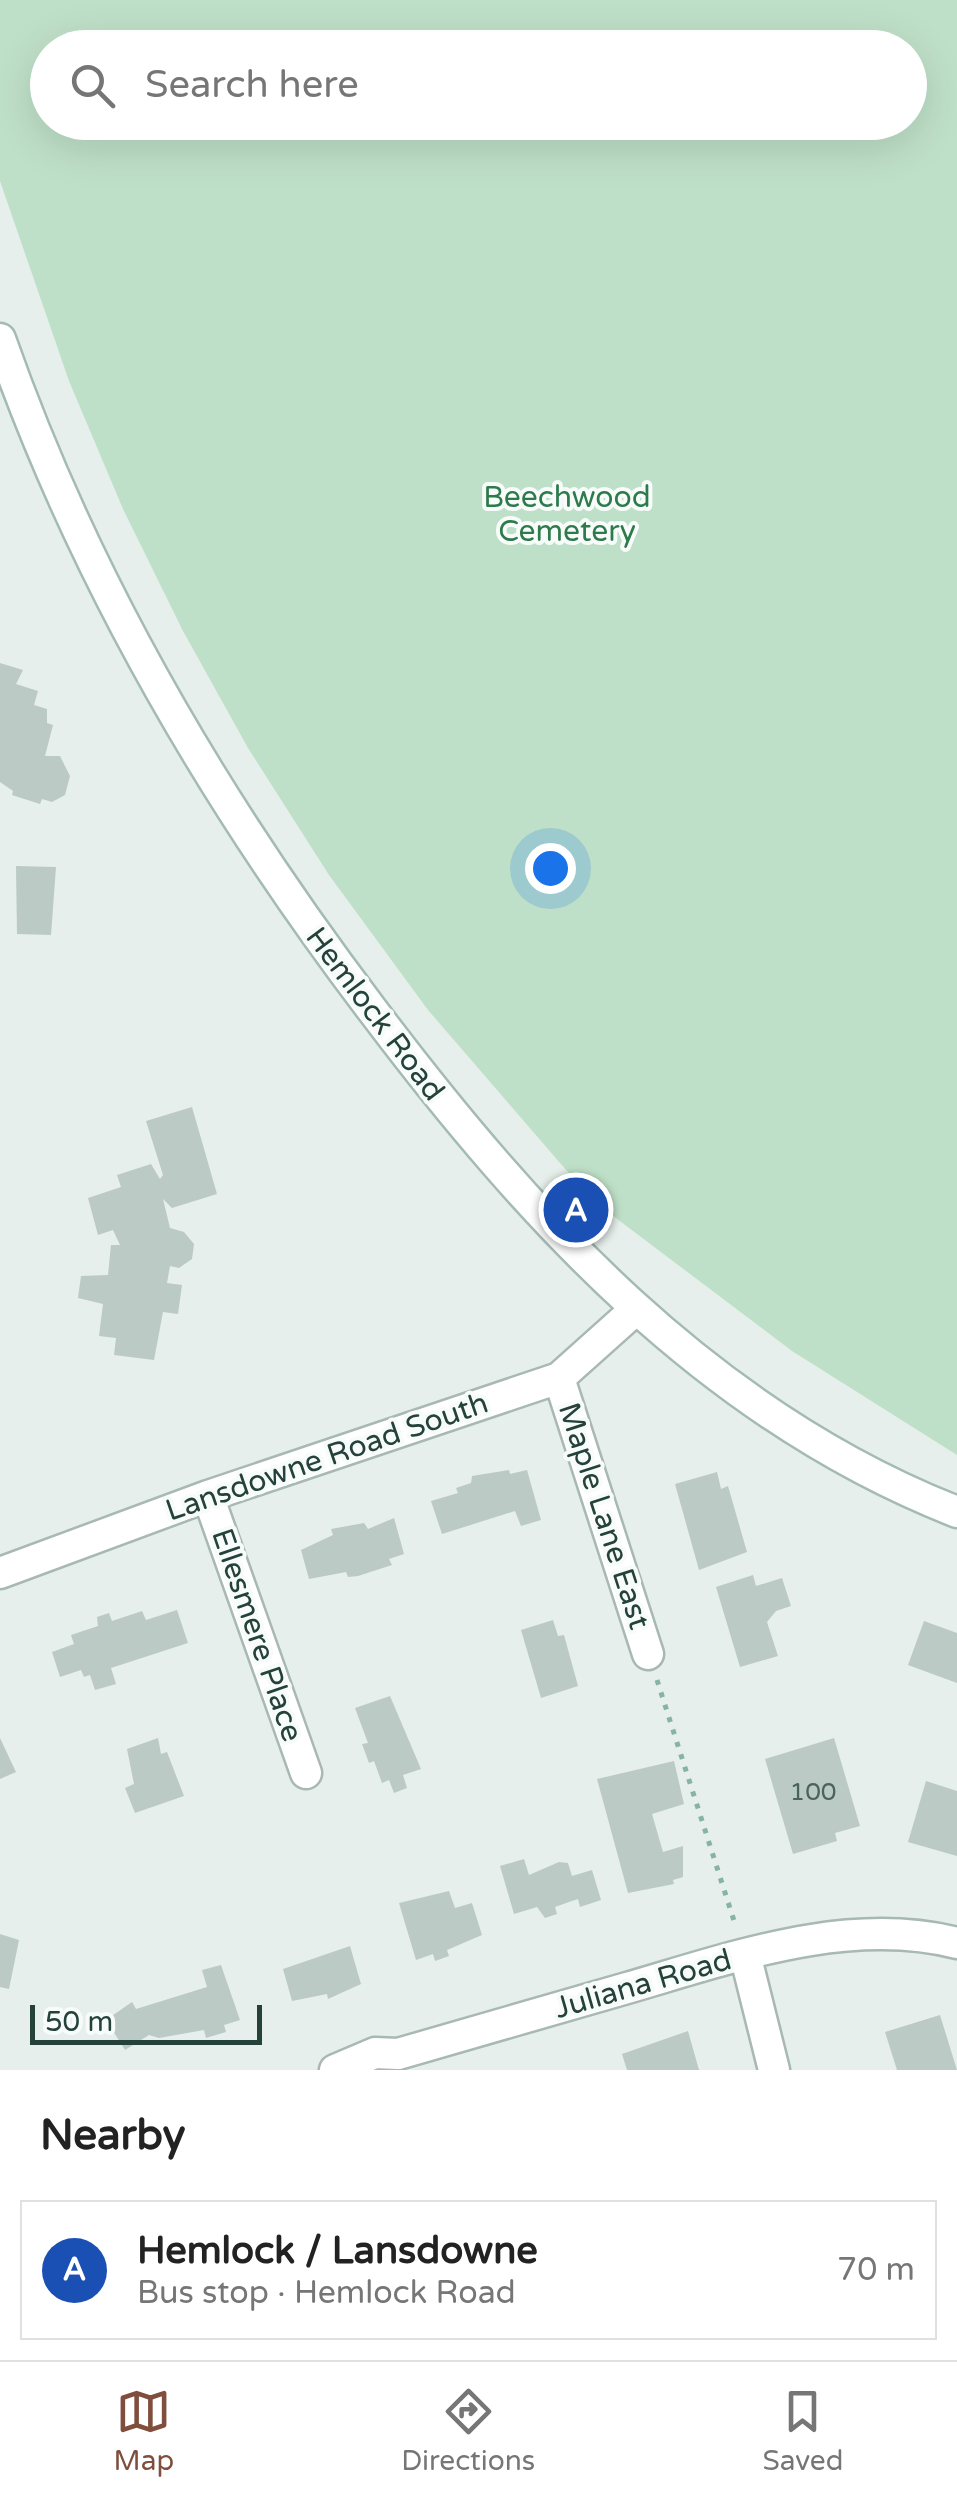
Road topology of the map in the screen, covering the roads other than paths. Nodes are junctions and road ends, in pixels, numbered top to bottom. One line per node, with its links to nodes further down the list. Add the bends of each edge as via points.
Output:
1 (0, 339): 2 (street, Hemlock Road, via 24,407 142,660 284,895 467,1134)
2 (635, 1310): 3 (street, Lansdowne Road South); 5 (street, Hemlock Road, via 730,1388)
3 (560, 1378): 4 (street, Lansdowne Road South); 7 (street, Maple Lane East)
4 (208, 1496): 6 (street, Lansdowne Road South); 8 (street, Ellesmere Place)
5 (957, 1512)
6 (0, 1572)
7 (648, 1654)
8 (306, 1773)
9 (957, 1943): 10 (street, Juliana Road, via 829,1936)
10 (744, 1954): 11 (street, Juliana Road, via 398,2054 375,2053); 12 (street)
11 (335, 2070)
12 (774, 2070)

